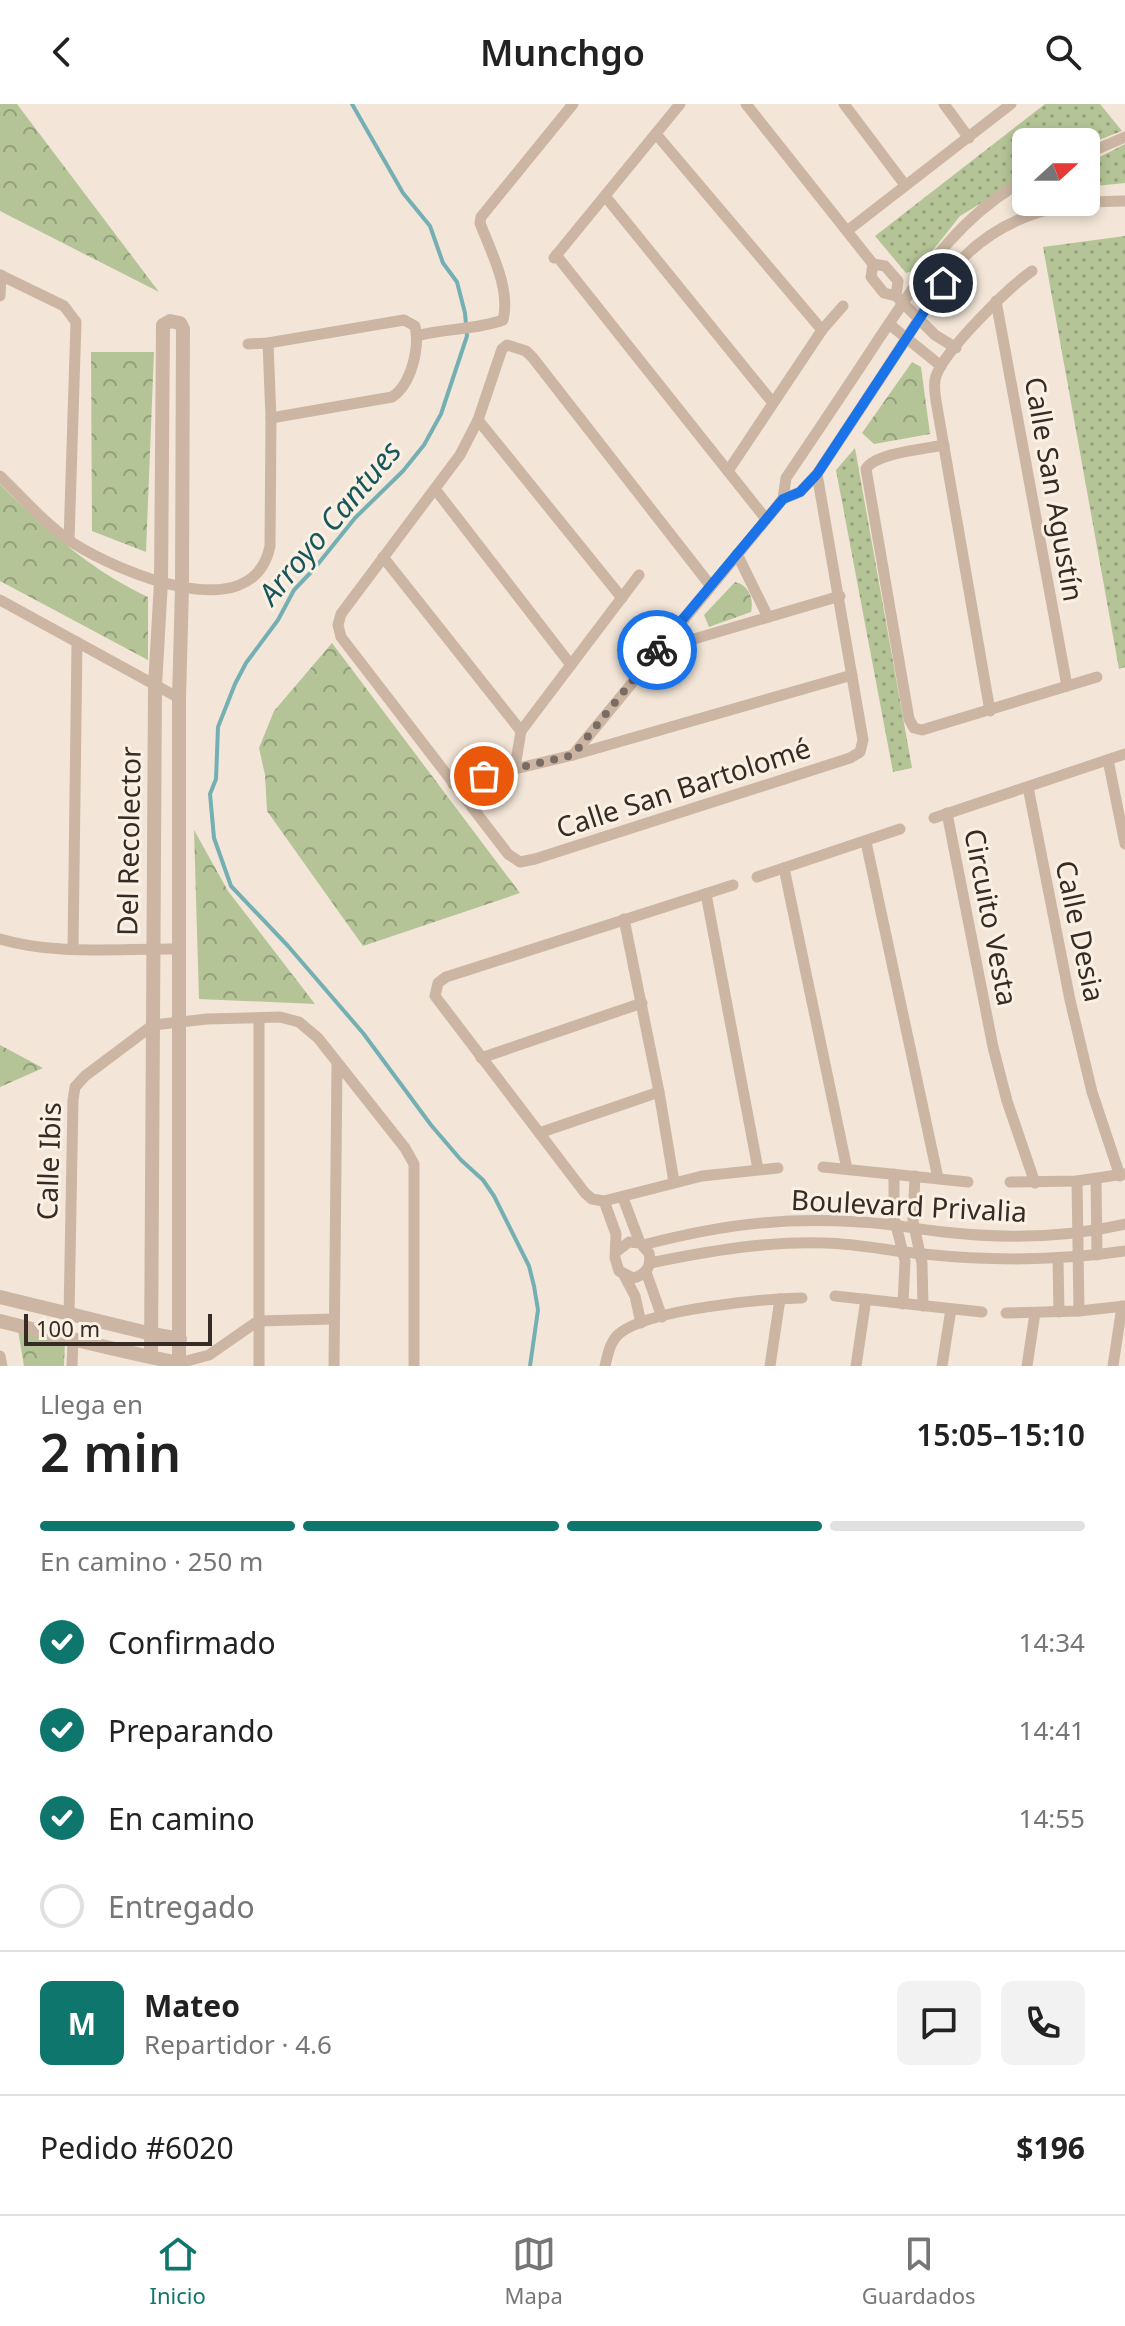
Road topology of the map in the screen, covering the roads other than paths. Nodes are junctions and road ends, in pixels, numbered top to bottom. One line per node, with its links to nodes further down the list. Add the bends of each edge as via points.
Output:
1 (573, 104): 26 (street, via 481,217 499,273 503,320)
2 (680, 104): 7 (street)
3 (746, 104): 15 (street)
4 (844, 104): 11 (street)
5 (944, 104): 9 (street)
6 (1011, 104): 9 (street)
7 (656, 134): 13 (street); 25 (street)
8 (1125, 137): 10 (street)
9 (969, 138): 11 (street)
10 (1100, 148)
11 (905, 185): 15 (street)
12 (1012, 188): 20 (street, via 960,228)
13 (605, 196): 32 (street); 36 (street, via 554,258)
14 (1125, 201): 23 (street, via 1062,206 996,231 962,259)
15 (847, 231): 16 (street)
16 (873, 264): 20 (street, via 871,277 884,293); 20 (street, via 885,266 898,281)
17 (1032, 271): 21 (street)
18 (0, 275): 19 (street); 42 (street, via 74,316)
19 (0, 296)
20 (899, 299): 23 (street); 24 (street)
21 (996, 301): 30 (street); 59 (street, Calle San Agustín)
22 (843, 306): 25 (street)
23 (918, 319): 27 (street); 30 (street)
24 (889, 324): 27 (street); 40 (street, via 786,478)
25 (822, 330): 32 (street)
26 (417, 336): 28 (street, via 415,326 404,320); 33 (street, via 407,381 392,397)
27 (907, 338): 31 (street); 37 (street)
28 (268, 343): 29 (street); 33 (street)
29 (248, 344)
30 (956, 348): 31 (street)
31 (939, 370): 35 (street, via 936,401)
32 (773, 403): 36 (street)
33 (271, 418): 48 (street, via 270,546 264,566 230,586)
34 (478, 420): 39 (street); 47 (street, via 502,349 507,345 526,351); 50 (street)
35 (944, 445): 61 (street); 61 (street, via 878,459 868,465 866,475 909,719 922,730)
36 (728, 471): 41 (street)
37 (817, 474): 40 (street, via 800,492); 49 (street)
38 (0, 476): 42 (street)
39 (435, 489): 44 (street); 55 (street)
40 (783, 499): 41 (street)
41 (766, 519): 43 (street)
42 (69, 541): 46 (street, via 122,569)
43 (737, 554): 47 (street); 52 (street)
44 (383, 557): 62 (street); 67 (street, via 341,614 341,637)
45 (639, 575): 50 (street)
46 (161, 582): 48 (street); 48 (street, Del Recolector, via 163,325 175,322 183,329); 58 (street, Del Recolector)
47 (710, 585): 54 (street)
48 (182, 588): 60 (street, Del Recolector)
49 (840, 596): 52 (street); 56 (street)
50 (622, 598): 55 (street)
51 (0, 600): 53 (street)
52 (768, 617): 54 (street)
53 (77, 642): 58 (street); 80 (street)
54 (658, 649): 64 (street)
55 (571, 665): 62 (street)
56 (852, 675): 64 (street); 67 (street, Calle San Bartolomé, via 863,740 860,752 520,862)
57 (1097, 677): 59 (street)
58 (155, 686): 60 (street); 81 (street, Del Recolector)
59 (1067, 686): 61 (street)
60 (179, 698): 82 (street, Del Recolector)
61 (990, 711)
62 (521, 731): 66 (street)
63 (1125, 754): 65 (street, Circuito Vesta)
64 (573, 755): 66 (street)
65 (1108, 760): 68 (street, Circuito Vesta); 73 (street)
66 (515, 767): 67 (street)
67 (453, 784)
68 (1028, 787): 69 (street, Circuito Vesta); 96 (street, Calle Desia, via 1092,1092)
69 (947, 813): 70 (street); 104 (street, Circuito Vesta, via 993,1047)
70 (934, 818)
71 (900, 829): 72 (street)
72 (866, 842): 74 (street); 98 (street)
73 (1125, 844)
74 (784, 868): 75 (street); 94 (street)
75 (757, 877)
76 (733, 885): 77 (street)
77 (706, 894): 78 (street); 93 (street)
78 (624, 919): 83 (street); 87 (street, via 446,977 435,996)
79 (0, 939): 80 (street)
80 (73, 949): 81 (street)
81 (152, 949): 82 (street); 86 (street, Del Recolector)
82 (178, 949): 85 (street, Del Recolector)
83 (642, 1003): 87 (street); 89 (street)
84 (259, 1018): 85 (street, Calle Ibis); 88 (street, Calle Ibis, via 291,1018 306,1025); 140 (street)
85 (178, 1021): 86 (street, Calle Ibis); 144 (street, Del Recolector)
86 (153, 1025): 136 (street, Calle Ibis, via 85,1076 74,1092); 142 (street, Del Recolector)
87 (481, 1058): 90 (street)
88 (337, 1062): 138 (street); 152 (street, Calle Ibis, via 414,1164)
89 (659, 1092): 90 (street); 101 (street)
90 (539, 1133): 106 (street, via 585,1193)
91 (823, 1167): 94 (street)
92 (778, 1168): 93 (street)
93 (758, 1169): 101 (street)
94 (847, 1169): 95 (street)
95 (894, 1174): 97 (street); 107 (street)
96 (1122, 1175): 99 (street)
97 (915, 1176): 98 (street); 109 (street)
98 (938, 1178): 102 (street)
99 (1096, 1179): 100 (street); 110 (street)
100 (1077, 1181): 104 (street); 111 (street)
101 (674, 1182): 105 (street)
102 (968, 1182)
103 (1010, 1182): 104 (street)
104 (1035, 1183)
105 (623, 1198): 106 (street); 112 (street)
106 (604, 1201): 114 (street, via 616,1234)
107 (895, 1224): 109 (street, Boulevard Privalia); 112 (street, Boulevard Privalia, via 749,1223); 115 (street)
108 (1125, 1224): 110 (street, Boulevard Privalia)
109 (913, 1227): 111 (street, Boulevard Privalia, via 1004,1236); 116 (street)
110 (1097, 1231): 111 (street, Boulevard Privalia); 117 (street)
111 (1078, 1233): 118 (street)
112 (642, 1244): 114 (street, via 629,1242); 120 (street, via 649,1253)
113 (1125, 1251): 117 (street, Boulevard Privalia)
114 (616, 1252): 121 (street, via 615,1265)
115 (903, 1252): 116 (street, Boulevard Privalia); 120 (street, Boulevard Privalia, via 862,1245 753,1245); 127 (street)
116 (920, 1254): 119 (street, Boulevard Privalia); 128 (street)
117 (1097, 1255): 118 (street, Boulevard Privalia)
118 (1079, 1258): 119 (street, Boulevard Privalia); 131 (street)
119 (1058, 1259): 133 (street)
120 (648, 1268): 121 (street, via 633,1278); 137 (street)
121 (624, 1275): 141 (street)
122 (835, 1296): 126 (street)
123 (0, 1297): 136 (street)
124 (802, 1298): 125 (street)
125 (780, 1299): 137 (street); 154 (street)
126 (866, 1299): 127 (street); 155 (street)
127 (903, 1304): 128 (street)
128 (923, 1306): 130 (street)
129 (1124, 1306): 131 (street); 158 (street)
130 (951, 1309): 132 (street); 156 (street)
131 (1079, 1311): 133 (street)
132 (982, 1312)
133 (1059, 1312): 135 (street)
134 (1006, 1313): 135 (street)
135 (1035, 1313): 157 (street)
136 (69, 1315): 142 (street)
137 (662, 1317): 141 (street)
138 (333, 1319): 140 (street); 151 (street)
139 (0, 1321): 143 (street)
140 (258, 1321): 147 (street, via 209,1355); 150 (street)
141 (641, 1323): 153 (street, via 611,1343)
142 (152, 1334): 144 (street); 146 (street, Del Recolector)
143 (73, 1339): 146 (street); 149 (street)
144 (180, 1339): 147 (street, Del Recolector)
145 (0, 1356): 148 (street)
146 (151, 1362): 147 (street)
147 (179, 1364)
148 (2, 1366)
149 (72, 1366)
150 (259, 1366)
151 (334, 1366)
152 (414, 1366)
153 (605, 1366)
154 (770, 1366)
155 (856, 1366)
156 (942, 1366)
157 (1027, 1366)
158 (1113, 1366)

